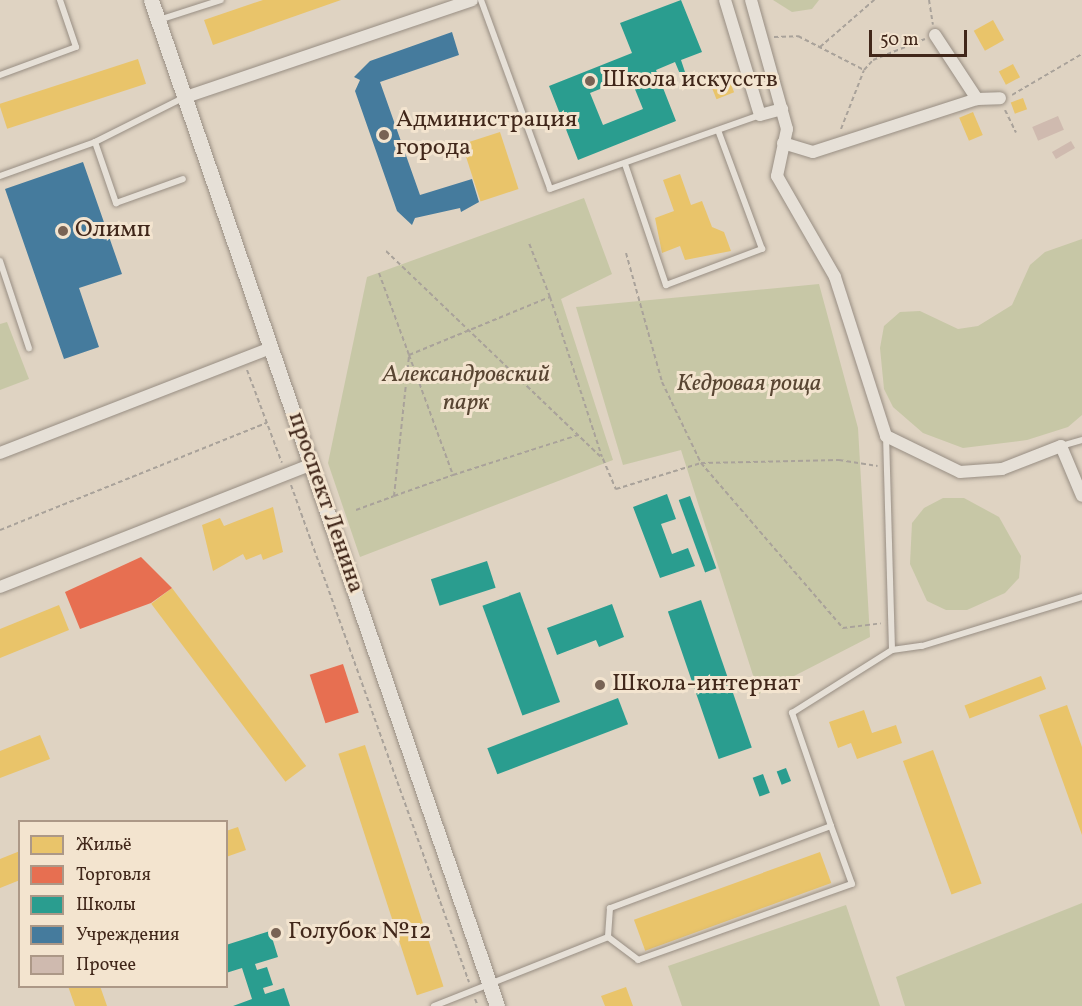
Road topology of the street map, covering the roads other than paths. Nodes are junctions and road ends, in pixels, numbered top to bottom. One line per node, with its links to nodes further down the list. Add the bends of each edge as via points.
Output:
1 (60, 0): 10 (lane, via 76,47)
2 (151, 0): 8 (street, проспект Ленина)
3 (221, 0): 8 (lane)
4 (472, 0): 11 (street)
5 (481, 0): 19 (lane, via 550,189)
6 (725, 0): 15 (street)
7 (751, 0): 14 (street)
8 (158, 21): 11 (street, проспект Ленина)
9 (935, 34): 13 (street)
10 (0, 75)
11 (183, 98): 17 (lane); 24 (street, проспект Ленина)
12 (1000, 98): 13 (street)
13 (977, 99): 18 (street, via 813,152)
14 (782, 109): 15 (street); 18 (street, via 787,129)
15 (759, 116): 16 (lane)
16 (719, 133): 19 (lane); 19 (lane, via 762,249 666,285)
17 (95, 142): 20 (lane); 21 (lane, via 116,203)
18 (783, 143): 25 (street, via 777,176 835,277)
19 (625, 164)
20 (0, 176)
21 (183, 179)
22 (0, 261): 23 (lane)
23 (29, 348)
24 (271, 348): 28 (street); 29 (street, проспект Ленина)
25 (886, 436): 27 (street, via 960,472 1002,469); 33 (lane)
26 (1082, 440): 27 (lane)
27 (1061, 446): 30 (street)
28 (0, 453)
29 (312, 464): 31 (street); 36 (street, проспект Ленина)
30 (1082, 496)
31 (0, 586)
32 (1082, 597): 33 (lane, via 922,646)
33 (892, 650): 34 (lane, via 792,713)
34 (831, 826): 35 (lane, via 610,908); 35 (lane, via 852,884 638,960)
35 (608, 937): 36 (lane)
36 (490, 987): 37 (lane); 38 (street, проспект Ленина)
37 (434, 1006)
38 (497, 1006)

